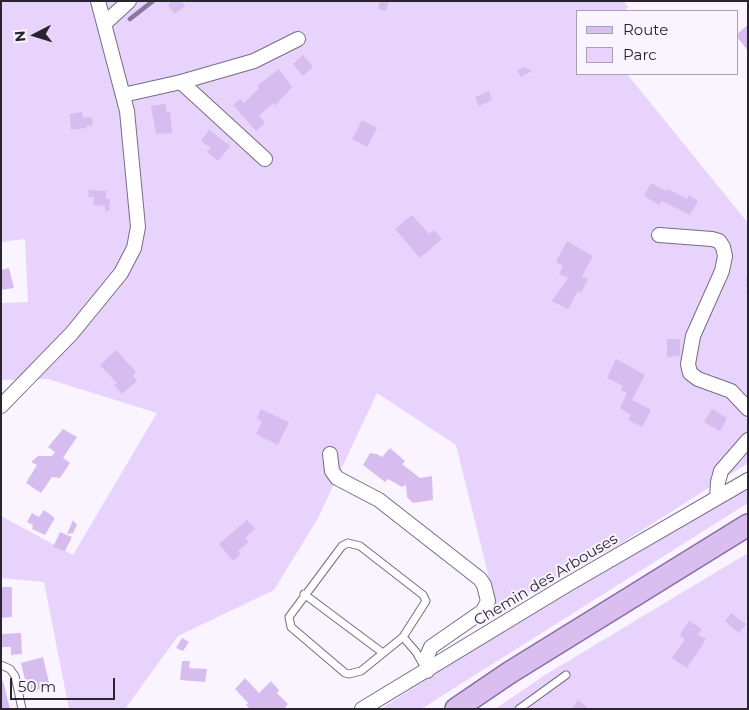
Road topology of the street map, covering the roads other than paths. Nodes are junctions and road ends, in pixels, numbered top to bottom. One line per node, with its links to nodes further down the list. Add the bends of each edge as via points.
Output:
1 (98, 1): 3 (street)
2 (130, 1): 3 (street)
3 (104, 24): 6 (street)
4 (298, 39): 5 (street, via 254,61)
5 (180, 82): 6 (street); 7 (street)
6 (123, 95): 9 (street, via 136,193 138,227 134,248 121,273 72,333)
7 (265, 159)
8 (659, 235): 10 (street, via 712,239 723,247 722,271 693,336 688,364 690,373 731,391)
9 (1, 406)
10 (748, 409)
11 (748, 440): 14 (street, via 721,470)
12 (330, 454): 20 (street, via 336,478 353,484 384,503 484,585 488,602 484,611 432,647 426,656)
13 (748, 480): 14 (street, Chemin des Arbouses)
14 (717, 498): 20 (street, Chemin des Arbouses)
15 (748, 525): 24 (main road)
16 (304, 594): 17 (lane, via 342,546 348,543 360,546 425,598 426,606); 18 (lane); 18 (lane, via 290,612 291,627 345,673 361,671)
17 (403, 637): 18 (lane); 20 (lane)
18 (383, 653)
19 (1, 666): 22 (lane, via 10,669 15,676)
20 (427, 671): 23 (street, Chemin des Arbouses)
21 (566, 674): 25 (lane)
22 (22, 709)
23 (362, 709)
24 (456, 709)
25 (519, 709)

